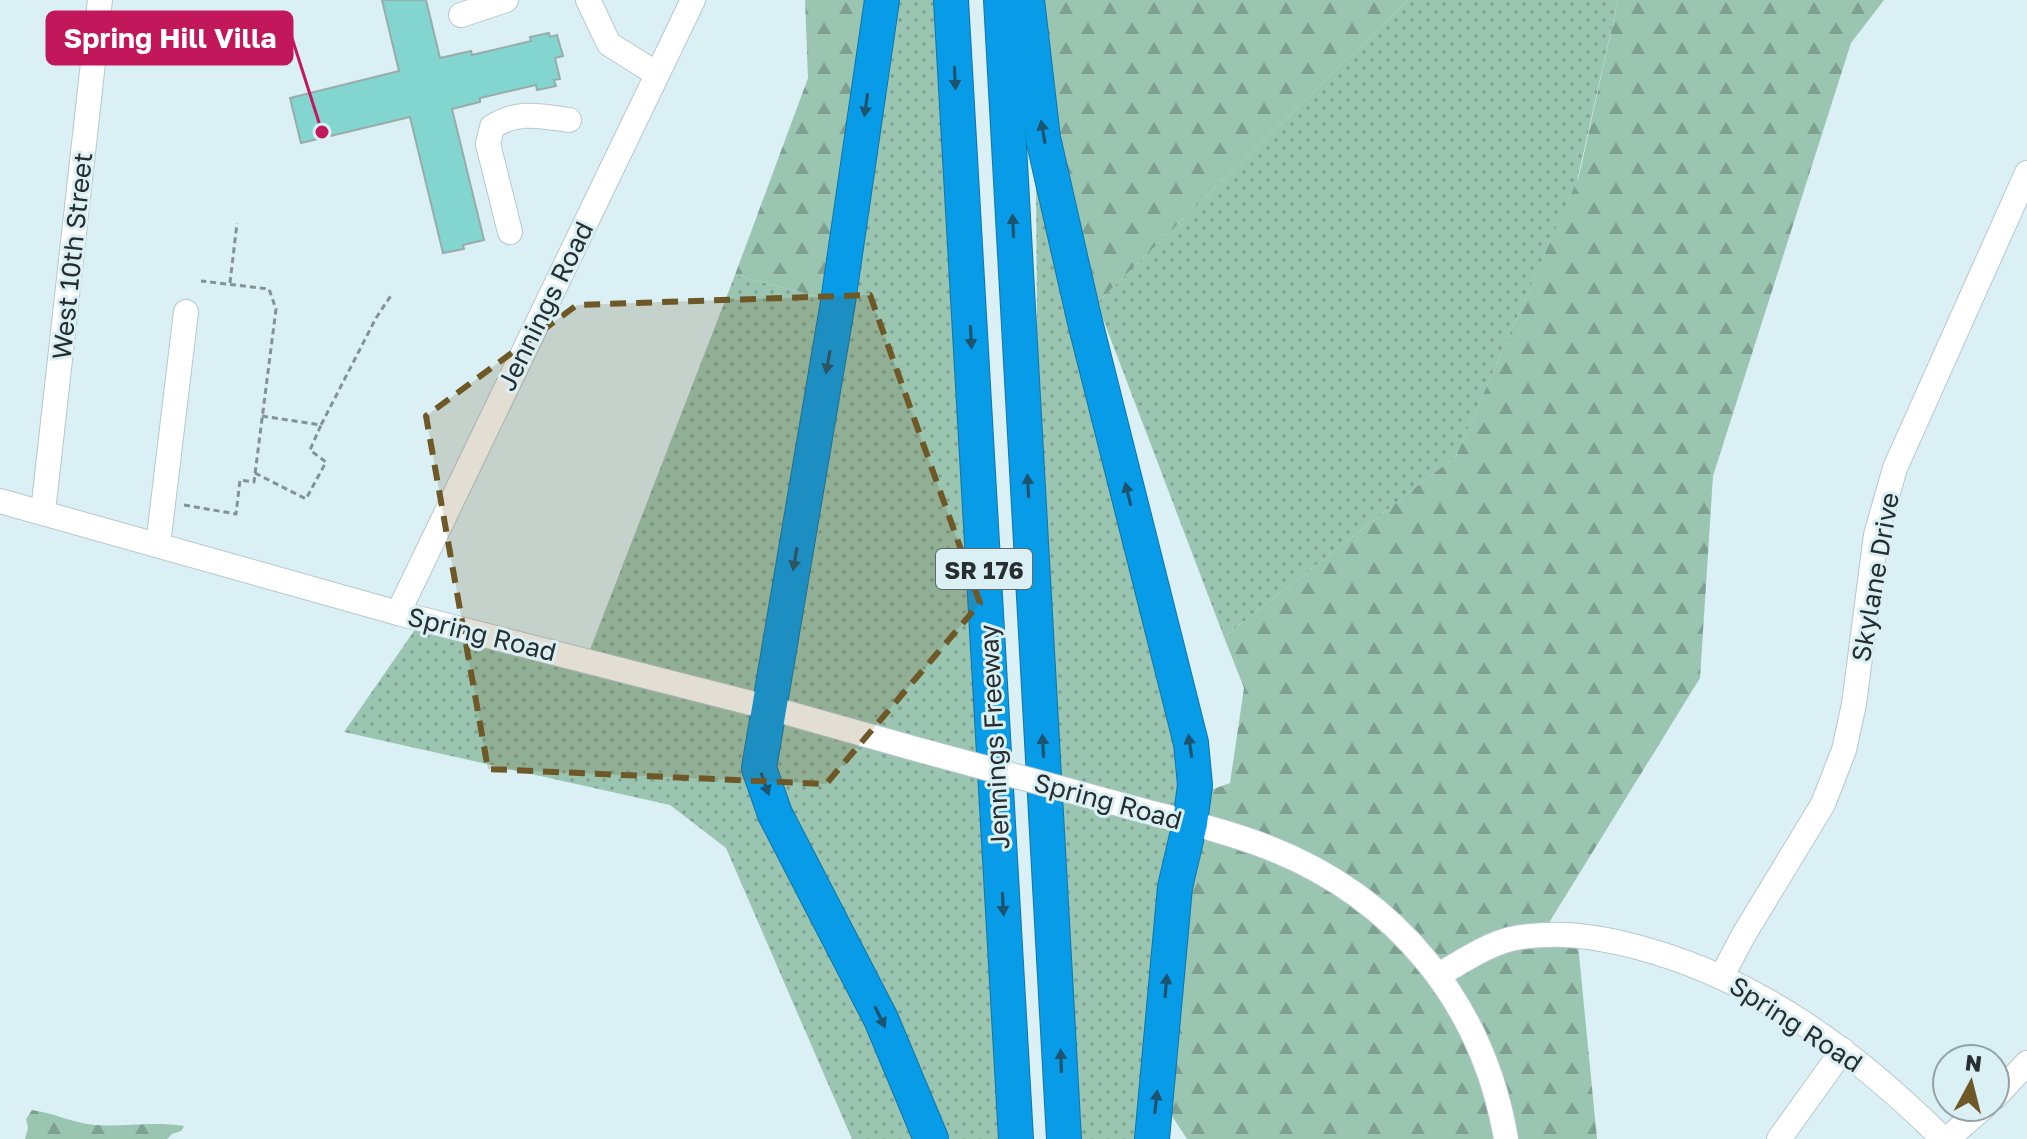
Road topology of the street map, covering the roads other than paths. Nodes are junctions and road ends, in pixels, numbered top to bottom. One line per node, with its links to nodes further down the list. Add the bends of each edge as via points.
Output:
1 (100, 0): 16 (street, West 10th Street)
2 (506, 0): 9 (street)
3 (588, 0): 10 (street, via 609,44)
4 (693, 0): 10 (street, Jennings Road)
5 (882, 0): 19 (highway, one-way to 19)
6 (951, 0): 28 (highway, Jennings Freeway / SR 176, one-way to 28)
7 (1001, 0): 29 (highway, Jennings Freeway / SR 176, one-way to 7)
8 (1027, 0): 20 (highway, one-way to 8, via 1195,785 1191,743 1051,174)
9 (461, 15)
10 (657, 74): 18 (street, Jennings Road)
11 (569, 120): 13 (street, via 526,114 492,127 488,144)
12 (2027, 173): 22 (street, Skylane Drive, via 1895,468 1876,535 1844,750 1823,804)
13 (510, 232)
14 (186, 312): 17 (street)
15 (0, 501): 16 (street, Spring Road)
16 (43, 512): 17 (street, Spring Road)
17 (158, 545): 18 (street, Spring Road)
18 (398, 613): 19 (street, Spring Road)
19 (770, 708): 20 (street, Spring Road, bridge); 27 (highway, one-way to 27, via 759,768 775,814 881,1019)
20 (1190, 823): 21 (street, Spring Road, via 1268,847 1316,869 1373,908); 30 (highway, one-way to 20, via 1175,887)
21 (1440, 974): 22 (street, Spring Road, via 1507,940 1577,934 1658,952); 31 (street, via 1490,1071)
22 (1722, 976): 23 (street, Spring Road)
23 (1843, 1050): 32 (street); 33 (street, Spring Road)
24 (2027, 1063): 25 (street)
25 (2011, 1080)
26 (1964, 1123): 33 (street)
27 (931, 1139)
28 (1016, 1139)
29 (1064, 1139)
30 (1152, 1139)
31 (1506, 1139)
32 (1779, 1139)
33 (1945, 1139)

